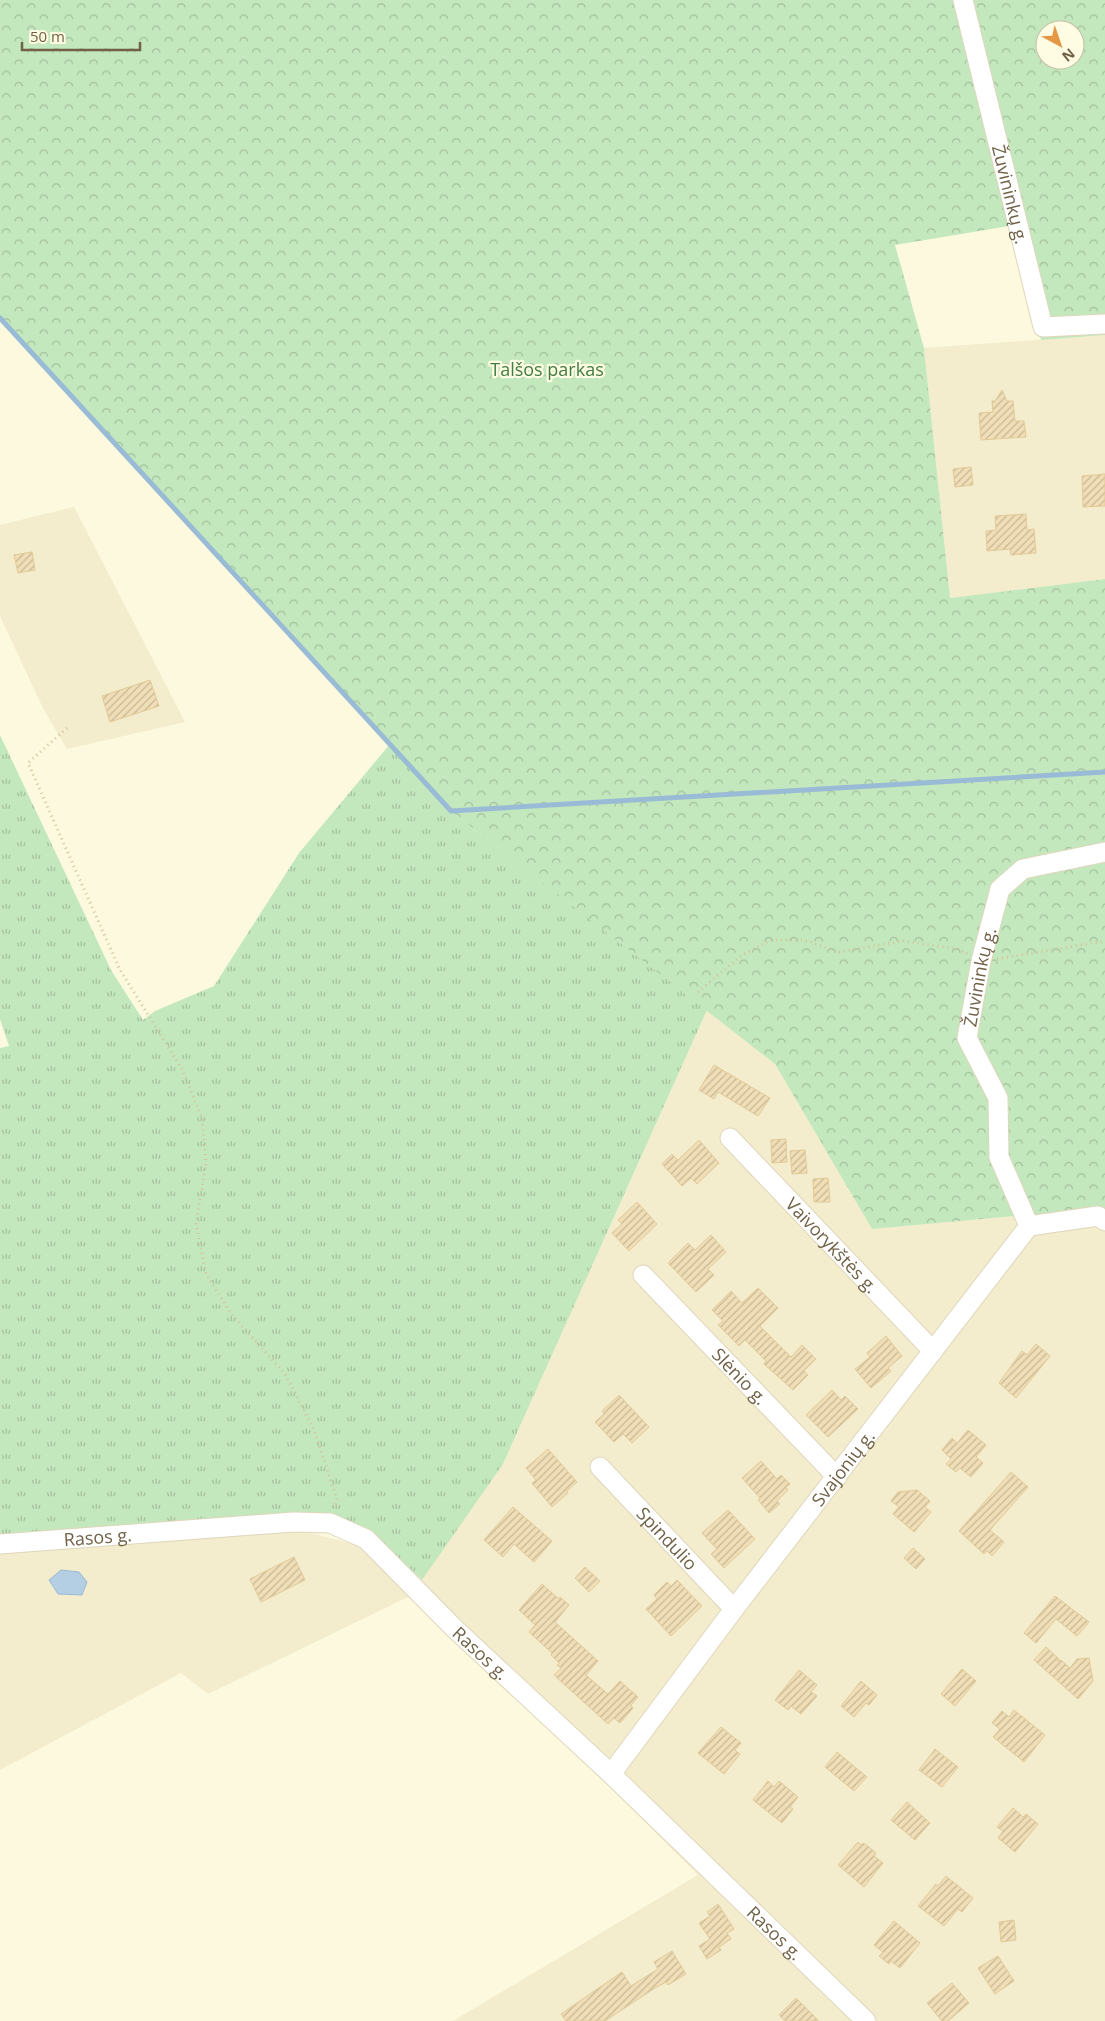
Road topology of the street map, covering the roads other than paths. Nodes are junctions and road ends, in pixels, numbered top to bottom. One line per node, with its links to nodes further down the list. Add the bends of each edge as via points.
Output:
1 (963, 0): 2 (street, Žuvininkų g., via 1044,328)
2 (1105, 324)
3 (1105, 852): 6 (street, Žuvininkų g., via 1023,869 1000,889 981,961 967,1038 998,1098 998,1157)
4 (730, 1138): 8 (street, Vaivorykštės g.)
5 (1105, 1221): 6 (street, via 1098,1216)
6 (1029, 1226): 8 (street, Svajonių g.)
7 (643, 1275): 10 (street, Slėnio g.)
8 (933, 1351): 10 (street, Svajonių g.)
9 (600, 1467): 12 (street, Spindulio)
10 (837, 1477): 12 (street, Svajonių g.)
11 (0, 1544): 13 (street, Rasos g., via 205,1527 330,1523 366,1538 454,1629)
12 (734, 1609): 13 (street, Svajonių g.)
13 (611, 1774): 14 (street, Rasos g.)
14 (866, 2021)

